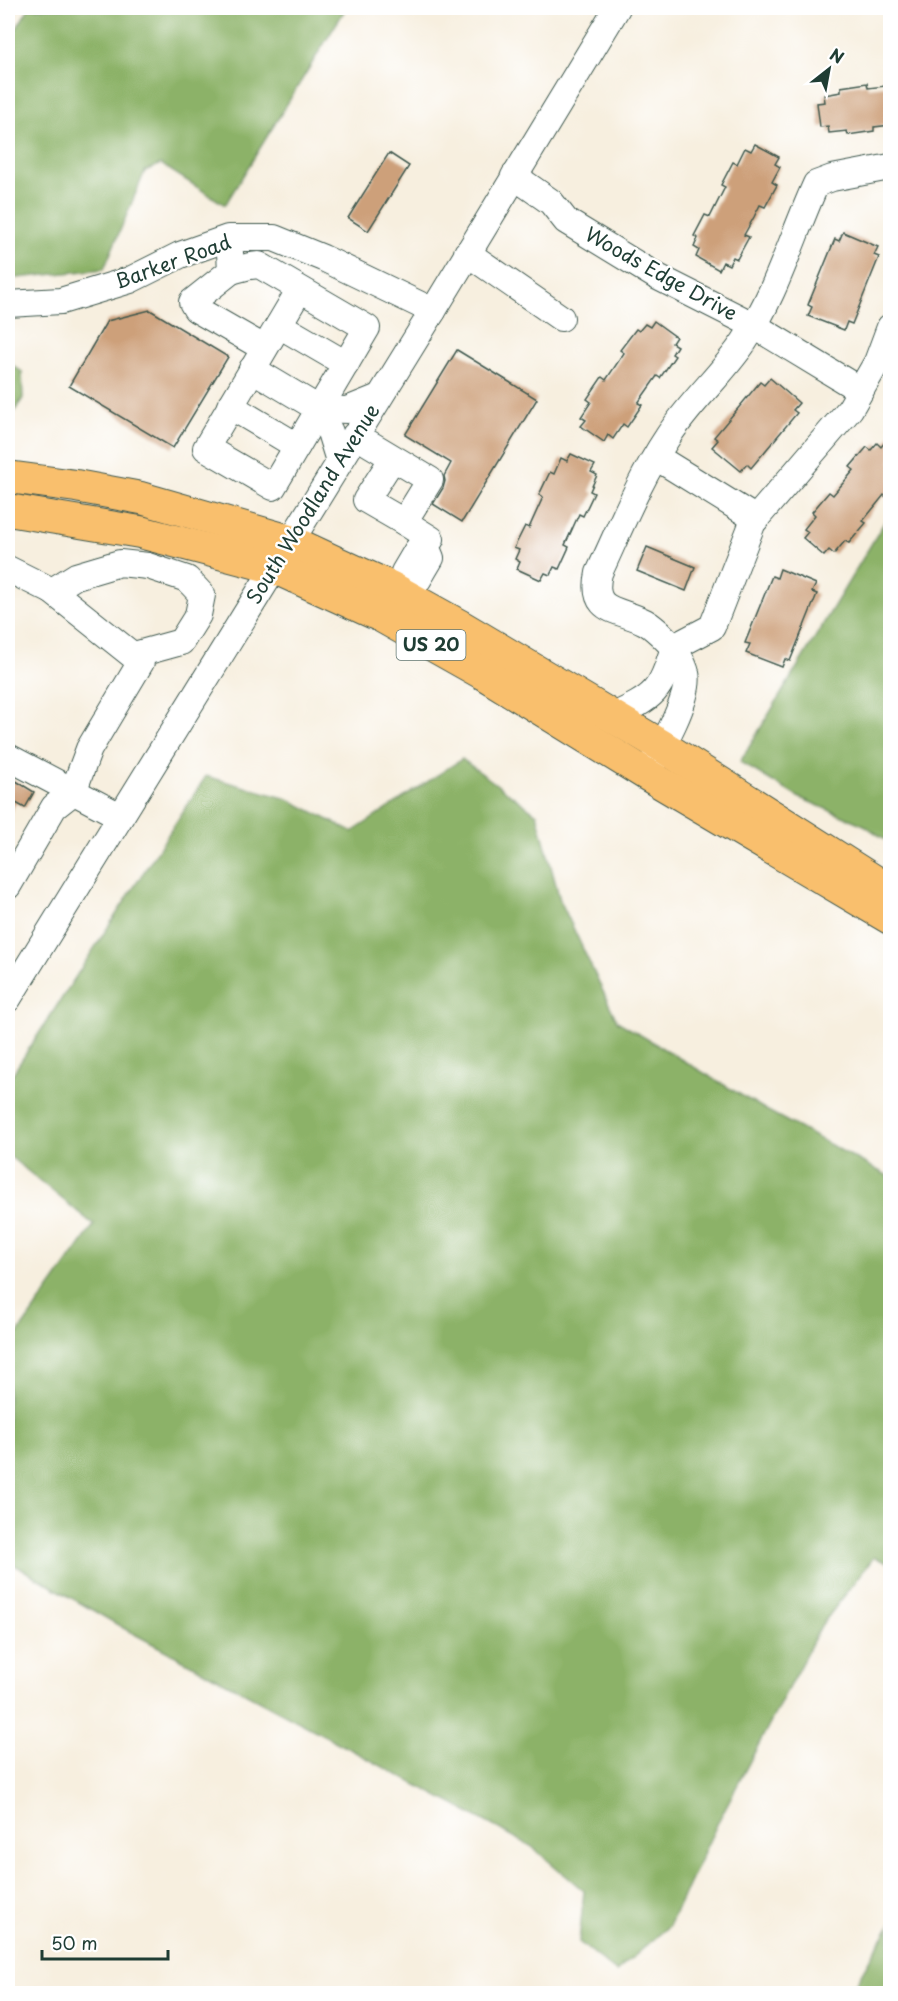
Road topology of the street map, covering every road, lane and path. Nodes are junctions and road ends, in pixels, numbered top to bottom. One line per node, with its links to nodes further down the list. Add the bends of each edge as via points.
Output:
1 (617, 8): 3 (street, South Woodland Avenue)
2 (891, 167): 12 (street, Woods Edge Drive, via 816,184 767,302)
3 (514, 176): 5 (street, South Woodland Avenue); 12 (street, Woods Edge Drive, via 551,202 566,221 656,276)
4 (228, 238): 6 (street); 8 (street, Barker Road, via 180,255 129,280 61,301); 9 (street, Barker Road, via 274,238)
5 (467, 253): 9 (street, South Woodland Avenue); 10 (street)
6 (231, 271): 7 (street, via 259,265); 14 (street, via 192,302)
7 (300, 289): 11 (street); 15 (street, via 367,328)
8 (8, 304)
9 (433, 311): 17 (street, South Woodland Avenue)
10 (561, 318)
11 (279, 325): 14 (street); 15 (street)
12 (753, 325): 16 (street, Woods Edge Drive); 22 (street, Woods Edge Drive, via 743,343 685,412)
13 (891, 327): 16 (street)
14 (258, 359): 18 (street); 19 (street)
15 (346, 364): 19 (street)
16 (860, 390): 27 (street, via 850,409)
17 (379, 397): 19 (street, via 347,410); 20 (street, South Woodland Avenue)
18 (230, 406): 21 (street); 21 (street, via 206,448 273,487)
19 (319, 409): 21 (street); 24 (street)
20 (356, 435): 23 (street); 24 (street, South Woodland Avenue)
21 (297, 446)
22 (656, 457): 27 (street); 34 (street, Woods Edge Drive, via 599,573 596,587 599,599 608,608 646,623)
23 (393, 458): 28 (street, via 430,480); 28 (street, via 366,500)
24 (339, 461): 29 (street, South Woodland Avenue)
25 (8, 477): 29 (main road, US 20, via 141,498)
26 (8, 510): 30 (main road, US 20, via 140,532)
27 (756, 519): 34 (street, via 712,627)
28 (404, 522): 32 (street, via 431,539 417,550 404,572)
29 (290, 541): 30 (street, South Woodland Avenue); 32 (main road, US 20)
30 (273, 567): 39 (main road, US 20, via 381,616); 41 (street, South Woodland Avenue)
31 (8, 569): 33 (street)
32 (405, 587): 36 (main road, US 20, via 462,627)
33 (52, 591): 35 (street); 35 (street, via 76,576 120,563 148,566 187,579 202,595 198,615 181,642)
34 (674, 647): 36 (street, via 656,691 643,703); 37 (street, via 686,673 685,691)
35 (134, 655): 40 (street, via 141,662 89,749)
36 (612, 717): 37 (main road, US 20)
37 (662, 746): 39 (street); 43 (main road, US 20)
38 (8, 757): 40 (street)
39 (646, 774): 44 (main road, US 20)
40 (73, 792): 41 (street); 42 (street, via 54,807)
41 (120, 816): 45 (street, South Woodland Avenue)
42 (8, 886)
43 (891, 891)
44 (891, 918)
45 (15, 971): 46 (street, South Woodland Avenue)
46 (8, 999)

